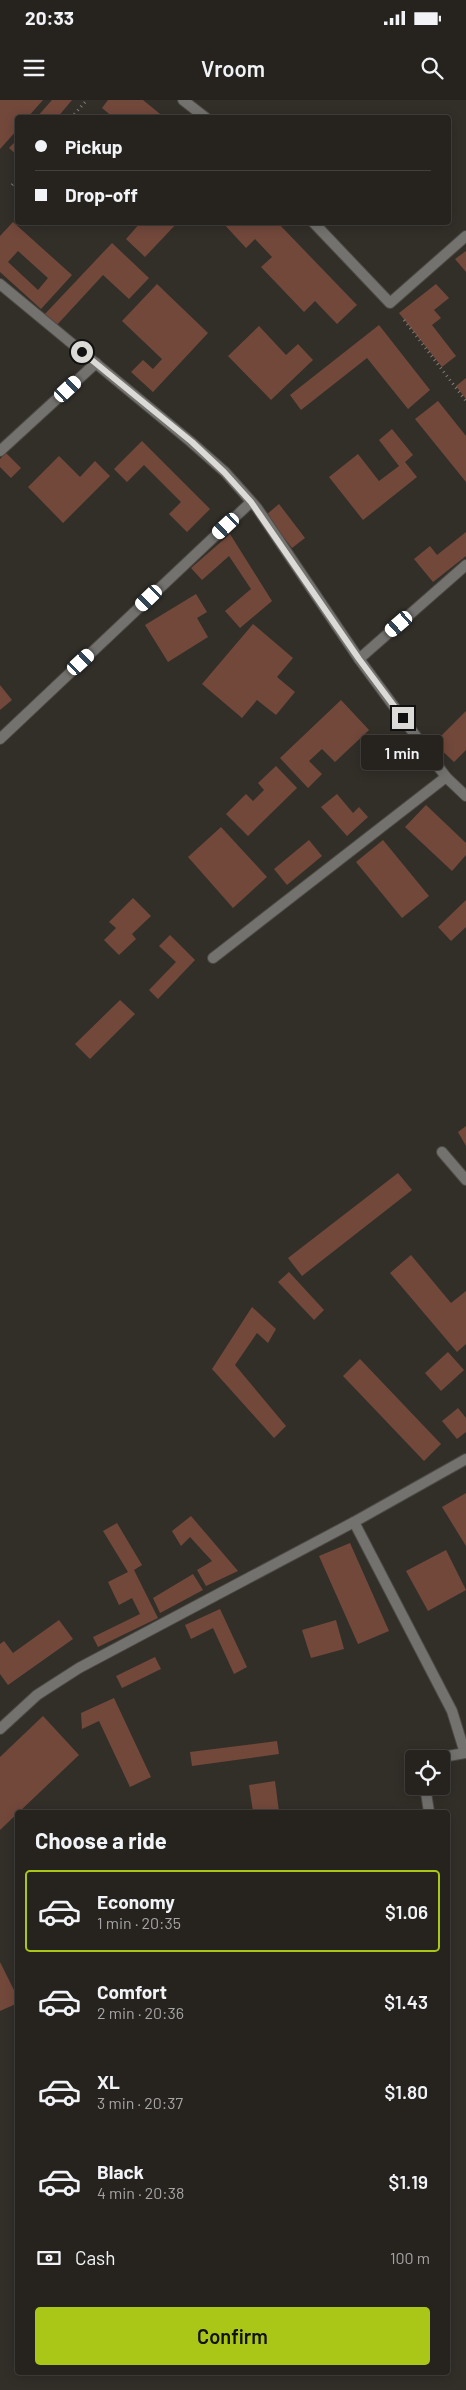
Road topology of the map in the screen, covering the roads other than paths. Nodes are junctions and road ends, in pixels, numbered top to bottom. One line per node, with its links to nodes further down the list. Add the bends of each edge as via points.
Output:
1 (182, 100): 2 (street)
2 (202, 115)
3 (316, 225): 4 (street, via 390,303)
4 (466, 236)
5 (0, 284): 6 (street)
6 (96, 363): 7 (street); 8 (street, via 192,442)
7 (0, 451)
8 (251, 502): 10 (street); 11 (street)
9 (466, 566): 10 (street)
10 (359, 659): 12 (street)
11 (0, 739)
12 (446, 777): 13 (street); 14 (street)
13 (466, 796)
14 (213, 958)
15 (442, 1152): 16 (street)
16 (466, 1180)
17 (466, 1459): 18 (street)
18 (354, 1522): 19 (street, via 80,1668 37,1695); 20 (street, via 452,1711 465,1754)
19 (0, 1729)
20 (450, 1756)
21 (426, 1795): 22 (street)
22 (429, 1810)

